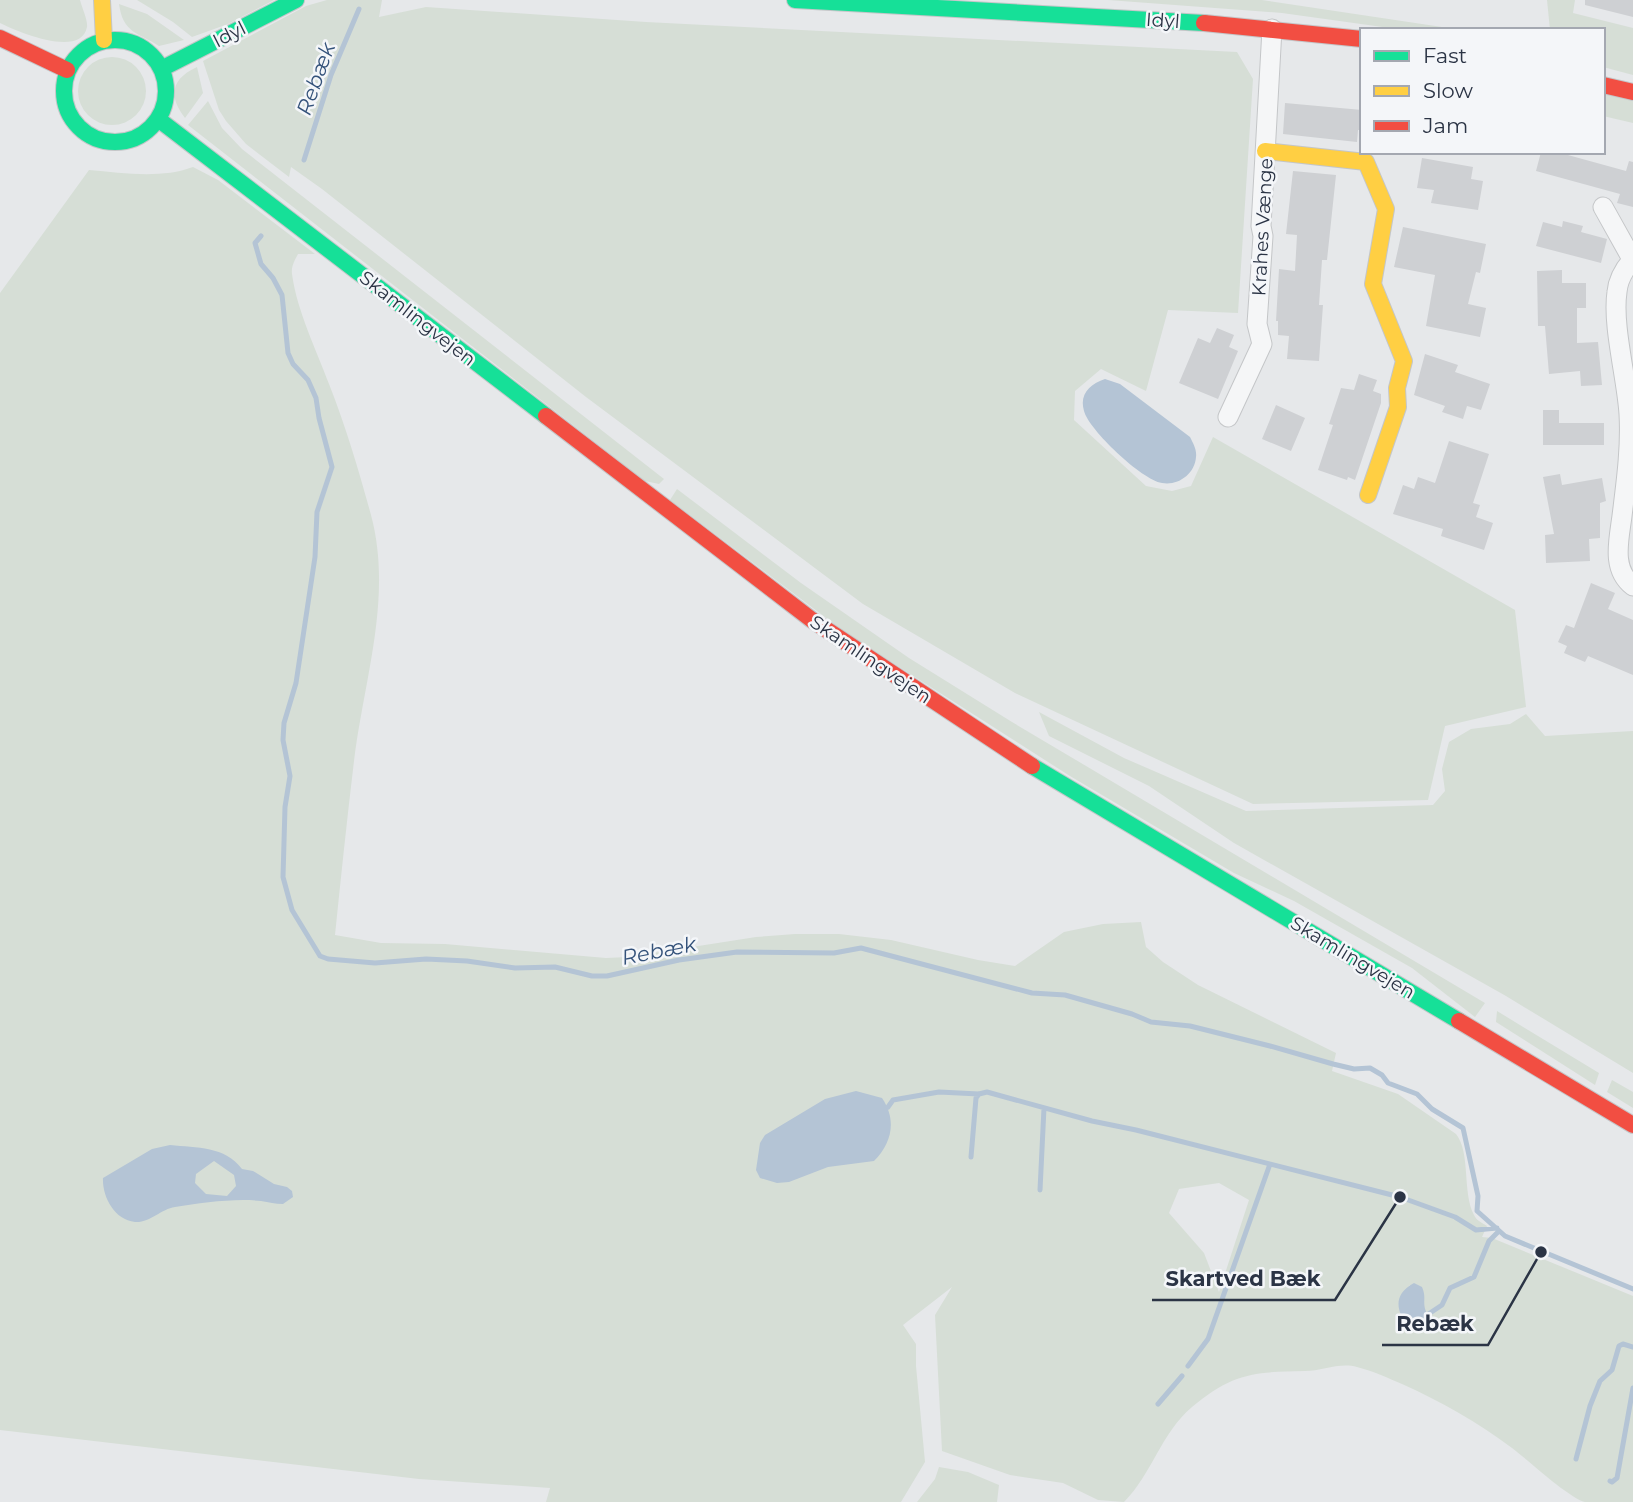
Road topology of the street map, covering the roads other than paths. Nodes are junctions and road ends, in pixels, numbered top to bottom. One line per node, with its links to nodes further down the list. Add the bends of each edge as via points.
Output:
1 (102, 0): 7 (street)
2 (296, 0): 8 (street, Idyl)
3 (795, 0): 4 (street, Idyl)
4 (1272, 29): 6 (street, Idyl); 13 (street, Krahes Vænge)
5 (0, 38): 9 (street)
6 (1360, 39)
7 (104, 40): 8 (street, via 144,48); 9 (street, via 82,51)
8 (161, 69): 12 (street, via 166,94)
9 (67, 70): 12 (street, via 63,86 69,116 92,138 129,141 149,131)
10 (1605, 85): 11 (street)
11 (1633, 92)
12 (158, 119): 19 (street, Skamlingvejen, via 812,620 1040,771)
13 (1265, 151): 16 (street, Krahes Vænge, via 1257,324 1262,344); 17 (street, via 1366,162 1386,209 1373,284 1404,361 1398,407)
14 (1603, 207): 15 (street)
15 (1632, 259): 18 (street, via 1622,274 1616,309 1629,416 1617,555 1620,569)
16 (1228, 417)
17 (1368, 495)
18 (1633, 586)
19 (1633, 1125)

